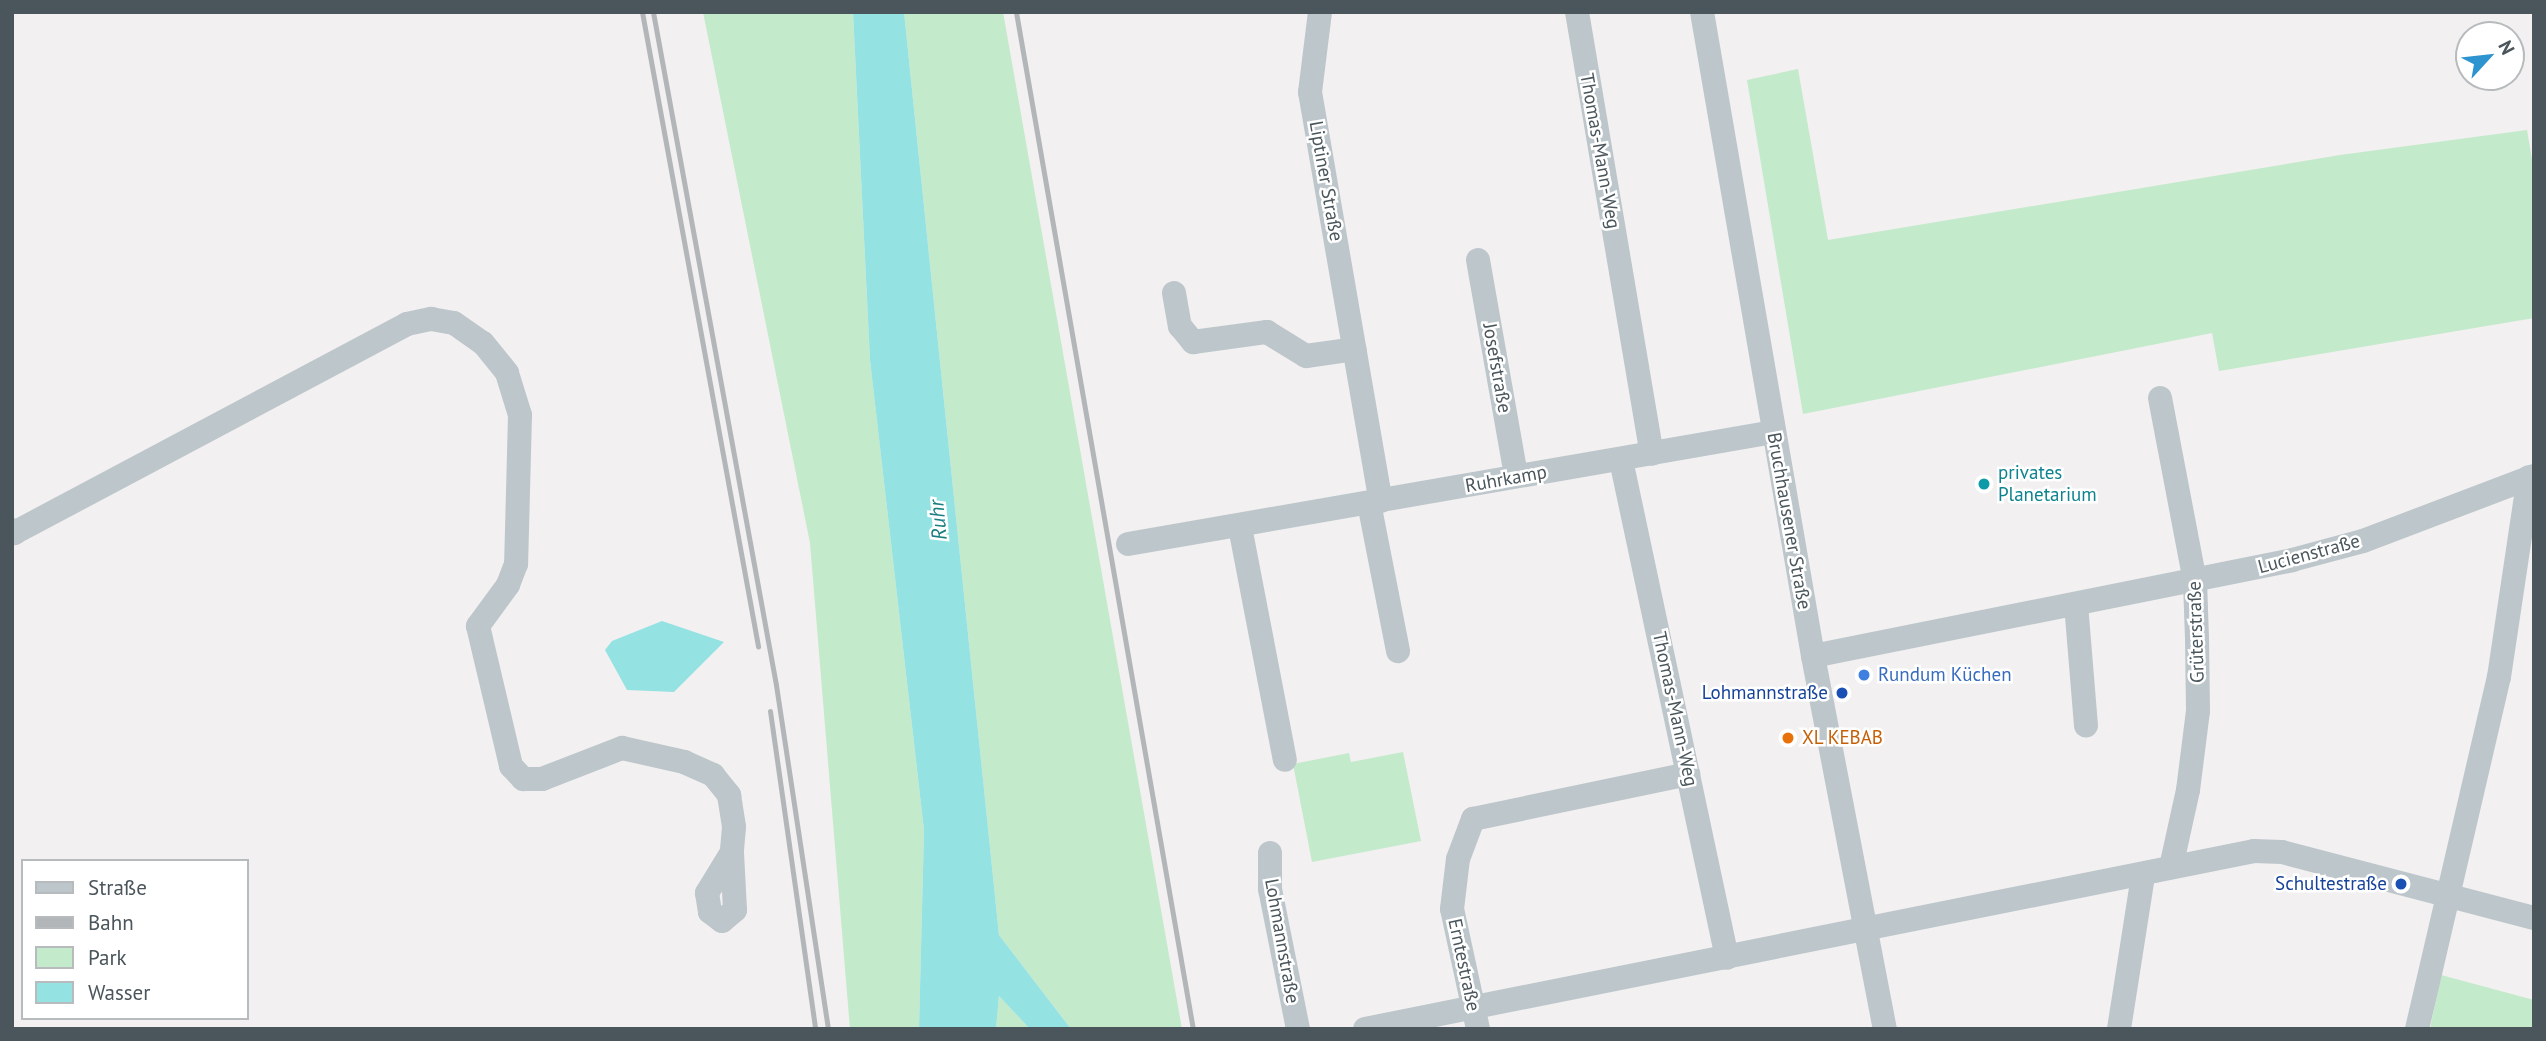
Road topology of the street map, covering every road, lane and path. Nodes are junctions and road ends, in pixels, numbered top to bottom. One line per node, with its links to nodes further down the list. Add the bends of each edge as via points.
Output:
1 (1320, 12): 6 (street, Liptiner Straße, via 1310,92)
2 (1577, 12): 9 (street, Thomas-Mann-Weg)
3 (1702, 12): 8 (street, Bruchhausener Straße)
4 (1478, 260): 11 (street, Josefstraße)
5 (1174, 293): 6 (street, via 1180,326 1193,342 1268,332 1306,356)
6 (1355, 349): 13 (street, Liptiner Straße)
7 (2160, 398): 17 (street, Grüterstraße)
8 (1773, 432): 9 (street, Ruhrkamp); 20 (street, Bruchhausener Straße)
9 (1652, 454): 10 (street, Ruhrkamp)
10 (1621, 460): 11 (street, Ruhrkamp); 23 (street, Thomas-Mann-Weg)
11 (1516, 476): 13 (street, Ruhrkamp)
12 (2531, 476): 17 (street, Lucienstraße, via 2363,541); 28 (street, via 2499,677)
13 (1375, 502): 14 (street, Ruhrkamp); 19 (street, Liptiner Straße)
14 (1240, 527): 16 (street, Ruhrkamp); 22 (street)
15 (13, 531): 24 (street, via 407,324 431,318 454,323 483,343 501,365 520,415 516,564 508,585 478,626 511,766 523,779 542,779 622,748 703,769 720,781 729,795)
16 (1128, 544)
17 (2195, 581): 18 (street, Lucienstraße); 26 (street, Grüterstraße, via 2197,711 2188,790)
18 (2076, 604): 20 (street, Lucienstraße); 21 (street)
19 (1398, 651)
20 (1813, 656): 30 (street, Bruchhausener Straße)
21 (2086, 726)
22 (1285, 760)
23 (1689, 774): 31 (street, Thomas-Mann-Weg); 32 (street, Erntestraße, via 1482,815 1471,823 1458,859 1452,909)
24 (732, 852)
25 (1270, 853): 33 (street, Lohmannstraße, via 1270,889)
26 (2171, 867): 27 (street); 28 (street, via 2254,851 2282,852)
27 (2143, 875): 30 (street); 36 (street)
28 (2446, 896): 29 (street); 37 (street)
29 (2534, 918)
30 (1865, 931): 31 (street); 35 (street, Bruchhausener Straße)
31 (1727, 958): 32 (street)
32 (1476, 1018): 34 (street)
33 (1297, 1029)
34 (1365, 1029)
35 (1885, 1029)
36 (2119, 1029)
37 (2417, 1029)

